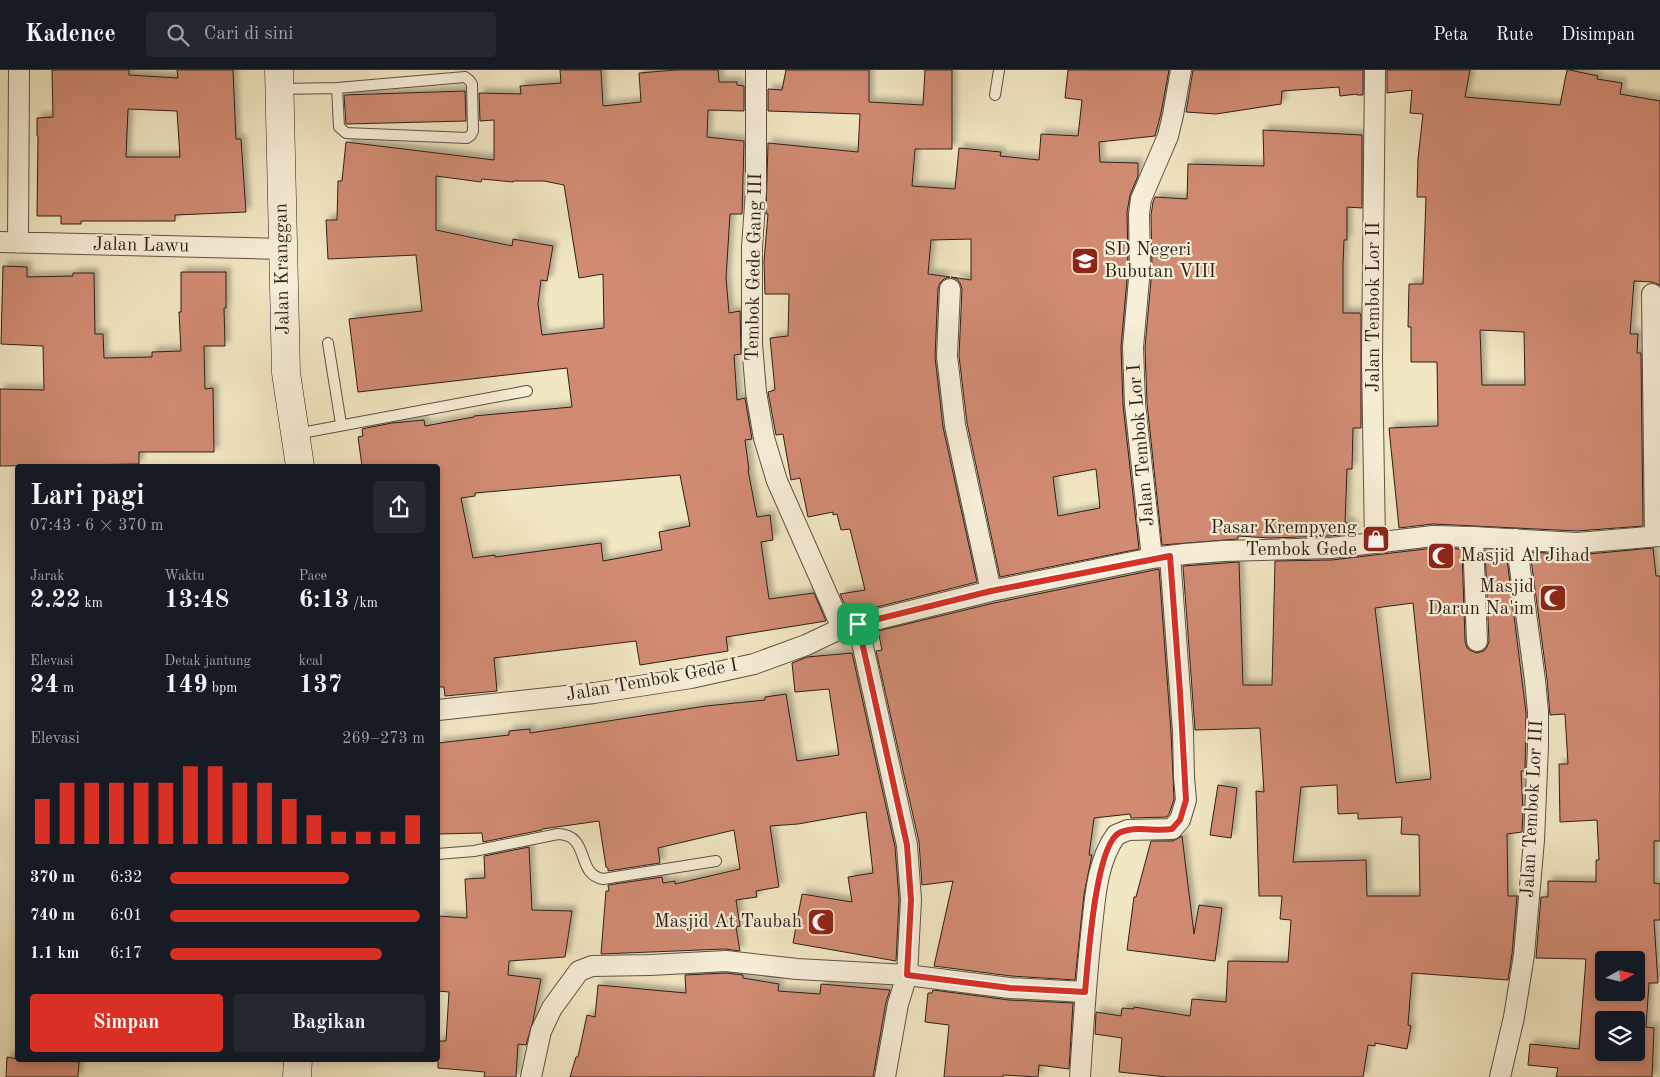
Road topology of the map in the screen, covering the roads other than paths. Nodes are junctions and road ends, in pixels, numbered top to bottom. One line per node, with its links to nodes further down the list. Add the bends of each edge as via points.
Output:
1 (19, 70): 9 (street)
2 (756, 70): 24 (street, Tembok Gede Gang III, via 756,182 752,247 752,344 756,392 764,438 777,481)
3 (999, 70): 8 (lane)
4 (1180, 70): 22 (street, Jalan Tembok Lor I, via 1168,136 1141,199 1140,268 1133,347 1135,404)
5 (1375, 70): 21 (street, Jalan Tembok Lor II, via 1372,359)
6 (279, 79): 7 (lane); 10 (main road, Jalan Kranggan)
7 (337, 88): 7 (lane, via 339,127 346,133 467,138 473,131 472,84 465,77)
8 (995, 95)
9 (9, 242): 10 (street, Jalan Lawu)
10 (282, 249): 16 (main road, Jalan Kranggan, via 286,373)
11 (950, 289): 23 (street, via 947,356 955,425)
12 (1652, 294): 18 (street)
13 (328, 342): 15 (lane)
14 (527, 391): 15 (lane)
15 (341, 424): 16 (lane)
16 (295, 434): 17 (main road, Jalan Kranggan)
17 (300, 464)
18 (1658, 536): 20 (street, Jalan Tembok Gede I, via 1577,543)
19 (1474, 537): 20 (street, Jalan Tembok Gede I); 21 (street, Jalan Tembok Gede I, via 1433,536); 25 (street)
20 (1516, 539): 36 (street, Jalan Tembok Lor III, via 1535,680 1538,746 1524,955)
21 (1375, 543): 22 (street, Jalan Tembok Gede I)
22 (1161, 557): 23 (street, Jalan Tembok Gede I); 30 (street, Jalan Tembok Lor I, via 1181,701 1186,800 1180,820 1172,829 1128,830 1112,840 1101,867)
23 (991, 591): 24 (street, Jalan Tembok Gede I)
24 (850, 626): 26 (street, Jalan Tembok Gede I, via 754,664 691,678 594,693); 29 (street, Tembok Gede Gang III, via 907,845 911,900)
25 (1478, 641)
26 (440, 710)
27 (440, 854): 28 (lane, via 566,834 578,843 592,874 603,879)
28 (716, 861)
29 (907, 975): 30 (street, via 1010,988); 33 (street, via 821,971 726,961 586,967 579,971 552,1008 541,1032); 34 (street, Tembok Gede Gang III, via 898,1004)
30 (1085, 992): 35 (street)
31 (298, 1062): 32 (main road)
32 (297, 1077)
33 (531, 1077)
34 (885, 1077)
35 (1080, 1077)
36 (1500, 1077)

